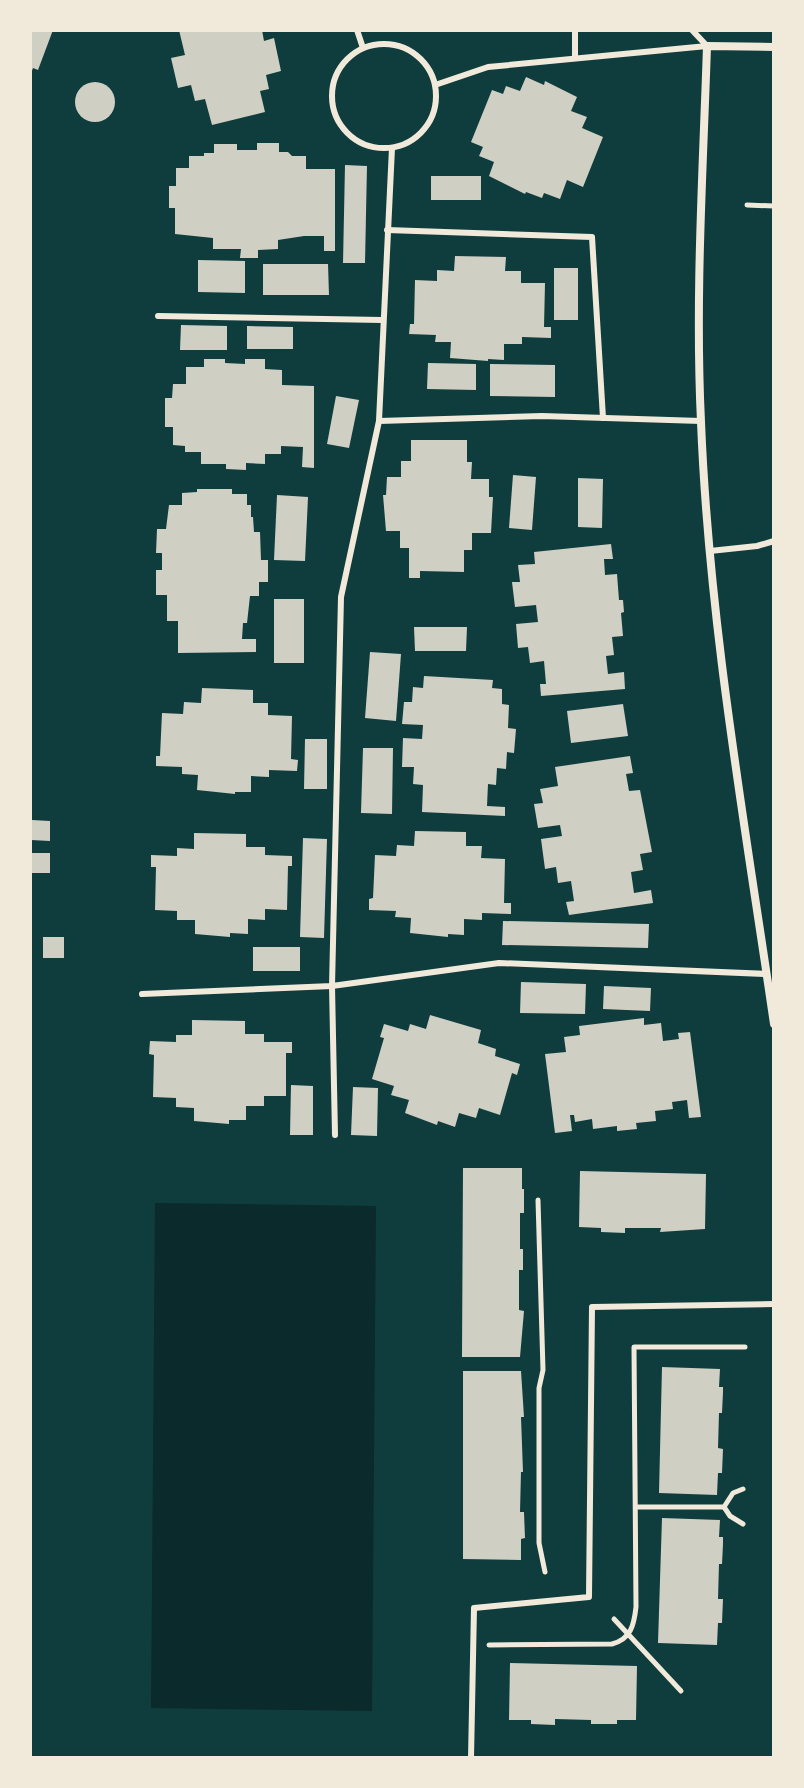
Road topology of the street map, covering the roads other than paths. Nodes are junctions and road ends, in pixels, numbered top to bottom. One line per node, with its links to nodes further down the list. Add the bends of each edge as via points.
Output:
1 (357, 30): 6 (lane)
2 (575, 30): 7 (lane)
3 (692, 30): 4 (lane)
4 (707, 46): 5 (street); 7 (lane); 15 (street)
5 (774, 47)
6 (363, 48): 8 (lane, via 377,44 408,49); 9 (lane, via 338,70 332,103 337,119 359,143)
7 (575, 58): 8 (lane, via 488,67)
8 (435, 85): 9 (lane, via 436,102 422,132)
9 (392, 148): 10 (lane)
10 (387, 230): 12 (lane); 13 (lane, via 592,237)
11 (158, 316): 12 (lane)
12 (382, 320): 14 (lane)
13 (603, 418): 14 (lane); 15 (lane)
14 (379, 421): 19 (lane, via 341,597)
15 (701, 421): 17 (street)
16 (774, 541): 17 (lane)
17 (710, 551): 18 (street, via 728,716)
18 (767, 974): 19 (lane, via 499,963); 21 (street)
19 (332, 986): 20 (lane); 22 (lane)
20 (142, 994)
21 (774, 1024)
22 (335, 1135)
23 (774, 1304): 24 (lane, via 592,1307 589,1597 474,1608)
24 (471, 1758)

